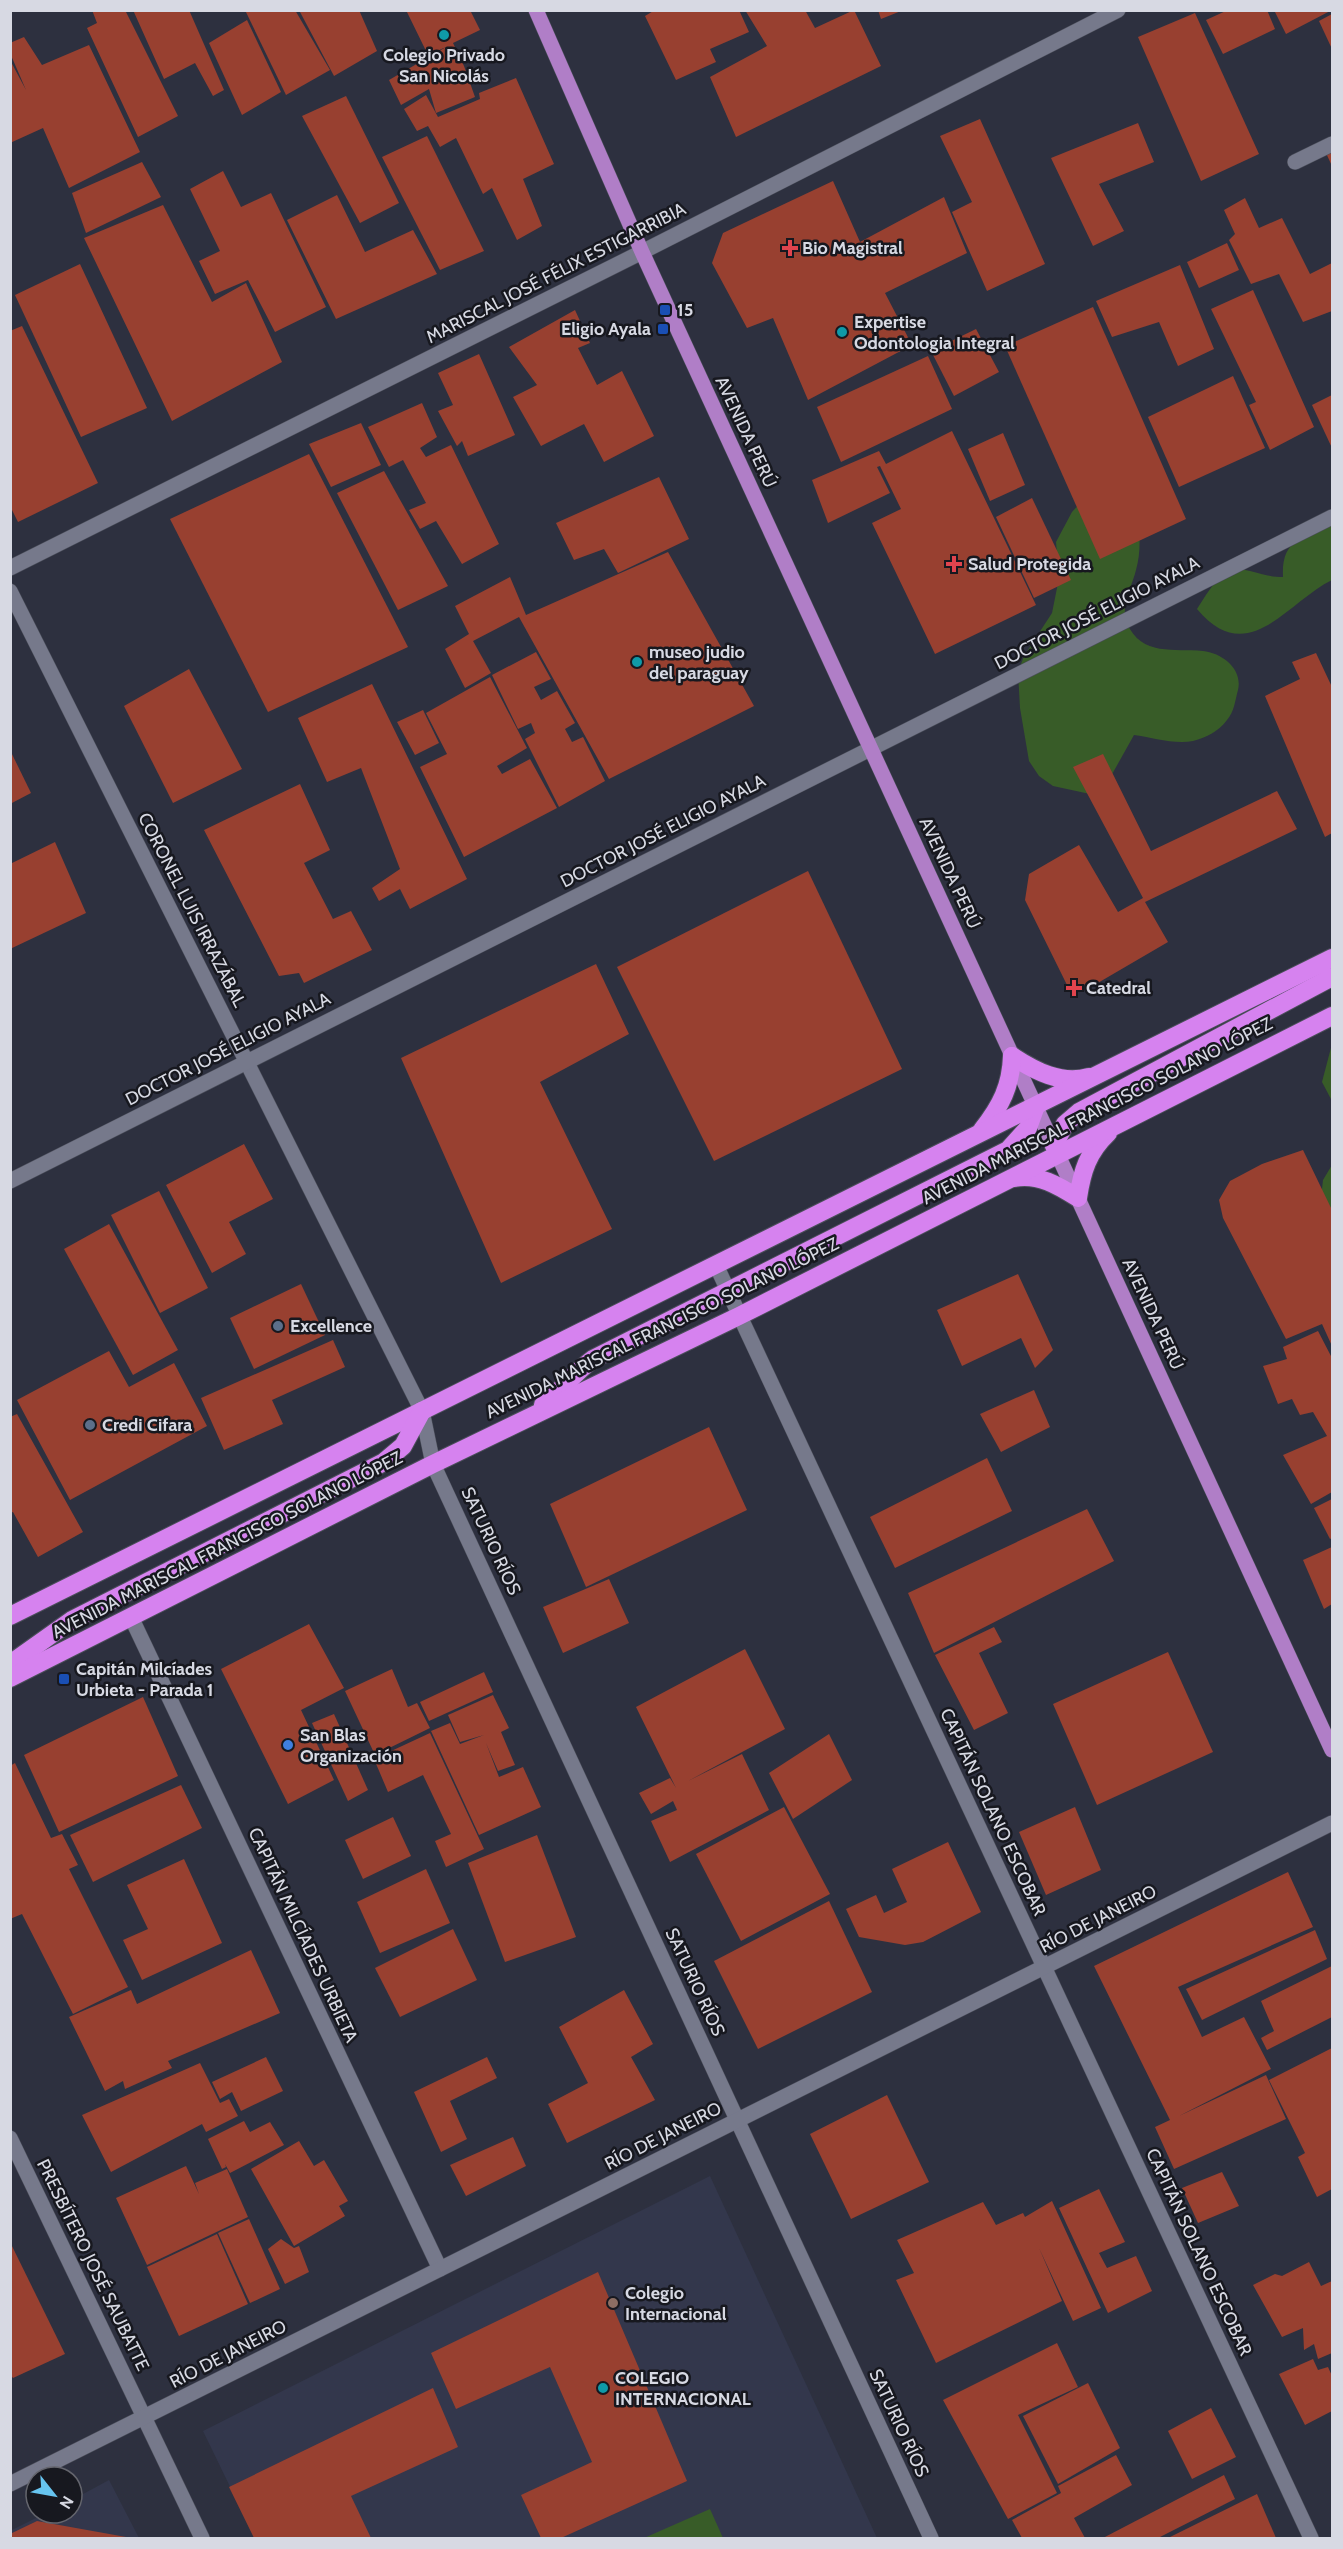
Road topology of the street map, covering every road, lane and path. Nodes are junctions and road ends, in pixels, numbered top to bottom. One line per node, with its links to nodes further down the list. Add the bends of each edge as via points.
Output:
1 (536, 10): 5 (main road, AVENIDA PERÚ)
2 (1118, 10): 5 (street, MARISCAL JOSÉ FÉLIX ESTIGARRIBIA)
3 (1332, 144): 4 (street)
4 (1296, 162)
5 (642, 252): 7 (street, MARISCAL JOSÉ FÉLIX ESTIGARRIBIA); 9 (main road, AVENIDA PERÚ)
6 (1332, 517): 9 (street, DOCTOR JOSÉ ELIGIO AYALA)
7 (10, 568)
8 (10, 591): 14 (street, CORONEL LUIS IRRAZÁBAL)
9 (871, 748): 13 (main road, AVENIDA PERÚ); 14 (street, DOCTOR JOSÉ ELIGIO AYALA)
10 (1332, 958): 15 (highway, AVENIDA MARISCAL FRANCISCO SOLANO LÓPEZ)
11 (1332, 977): 19 (highway, via 1079,1112 1065,1124)
12 (1332, 1016): 17 (highway, AVENIDA MARISCAL FRANCISCO SOLANO LÓPEZ)
13 (1012, 1056): 15 (highway, via 1049,1076 1081,1079); 16 (main road, AVENIDA PERÚ); 18 (highway, via 1012,1077 1004,1100)
14 (247, 1062): 21 (street, DOCTOR JOSÉ ELIGIO AYALA); 26 (street, CORONEL LUIS IRRAZÁBAL)
15 (1102, 1073): 16 (highway, AVENIDA MARISCAL FRANCISCO SOLANO LÓPEZ)
16 (1036, 1106): 18 (highway, AVENIDA MARISCAL FRANCISCO SOLANO LÓPEZ); 19 (main road, AVENIDA PERÚ); 24 (highway, via 1028,1128 1008,1150)
17 (1121, 1122): 19 (highway, AVENIDA MARISCAL FRANCISCO SOLANO LÓPEZ); 22 (highway, via 1097,1143 1086,1162)
18 (979, 1134): 23 (highway, AVENIDA MARISCAL FRANCISCO SOLANO LÓPEZ)
19 (1056, 1150): 20 (highway, AVENIDA MARISCAL FRANCISCO SOLANO LÓPEZ); 22 (main road, AVENIDA PERÚ)
20 (1007, 1180): 22 (highway, via 1022,1176 1038,1178); 25 (highway, AVENIDA MARISCAL FRANCISCO SOLANO LÓPEZ)
21 (10, 1181)
22 (1078, 1198): 34 (main road, AVENIDA PERÚ)
23 (716, 1265): 24 (street, CAPITÁN SOLANO ESCOBAR); 26 (highway, AVENIDA MARISCAL FRANCISCO SOLANO LÓPEZ)
24 (728, 1292): 25 (street, CAPITÁN SOLANO ESCOBAR); 27 (highway, via 593,1359)
25 (739, 1316): 27 (highway, AVENIDA MARISCAL FRANCISCO SOLANO LÓPEZ); 36 (street, CAPITÁN SOLANO ESCOBAR)
26 (422, 1412): 28 (street, CORONEL LUIS IRRAZÁBAL); 30 (highway, AVENIDA MARISCAL FRANCISCO SOLANO LÓPEZ); 32 (highway, via 403,1446 384,1462 72,1620)
27 (521, 1422): 29 (highway, AVENIDA MARISCAL FRANCISCO SOLANO LÓPEZ)
28 (428, 1441): 29 (street, SATURIO RÍOS)
29 (433, 1464): 31 (highway, AVENIDA MARISCAL FRANCISCO SOLANO LÓPEZ); 37 (street, SATURIO RÍOS)
30 (10, 1616)
31 (131, 1617): 33 (highway, AVENIDA MARISCAL FRANCISCO SOLANO LÓPEZ); 39 (street, CAPITÁN MILCÍADES URBIETA)
32 (10, 1665)
33 (10, 1678)
34 (1332, 1750)
35 (1332, 1823): 36 (street, RÍO DE JANEIRO)
36 (1044, 1968): 37 (street, RÍO DE JANEIRO); 44 (street, CAPITÁN SOLANO ESCOBAR)
37 (738, 2120): 39 (street, RÍO DE JANEIRO); 43 (street, SATURIO RÍOS)
38 (10, 2138): 40 (street, PRESBÍTERO JOSÉ SAUBATTE)
39 (440, 2270): 40 (street, RÍO DE JANEIRO)
40 (145, 2417): 41 (street, RÍO DE JANEIRO); 42 (street, PRESBÍTERO JOSÉ SAUBATTE)
41 (10, 2484)
42 (202, 2538)
43 (931, 2538)
44 (1311, 2538)

